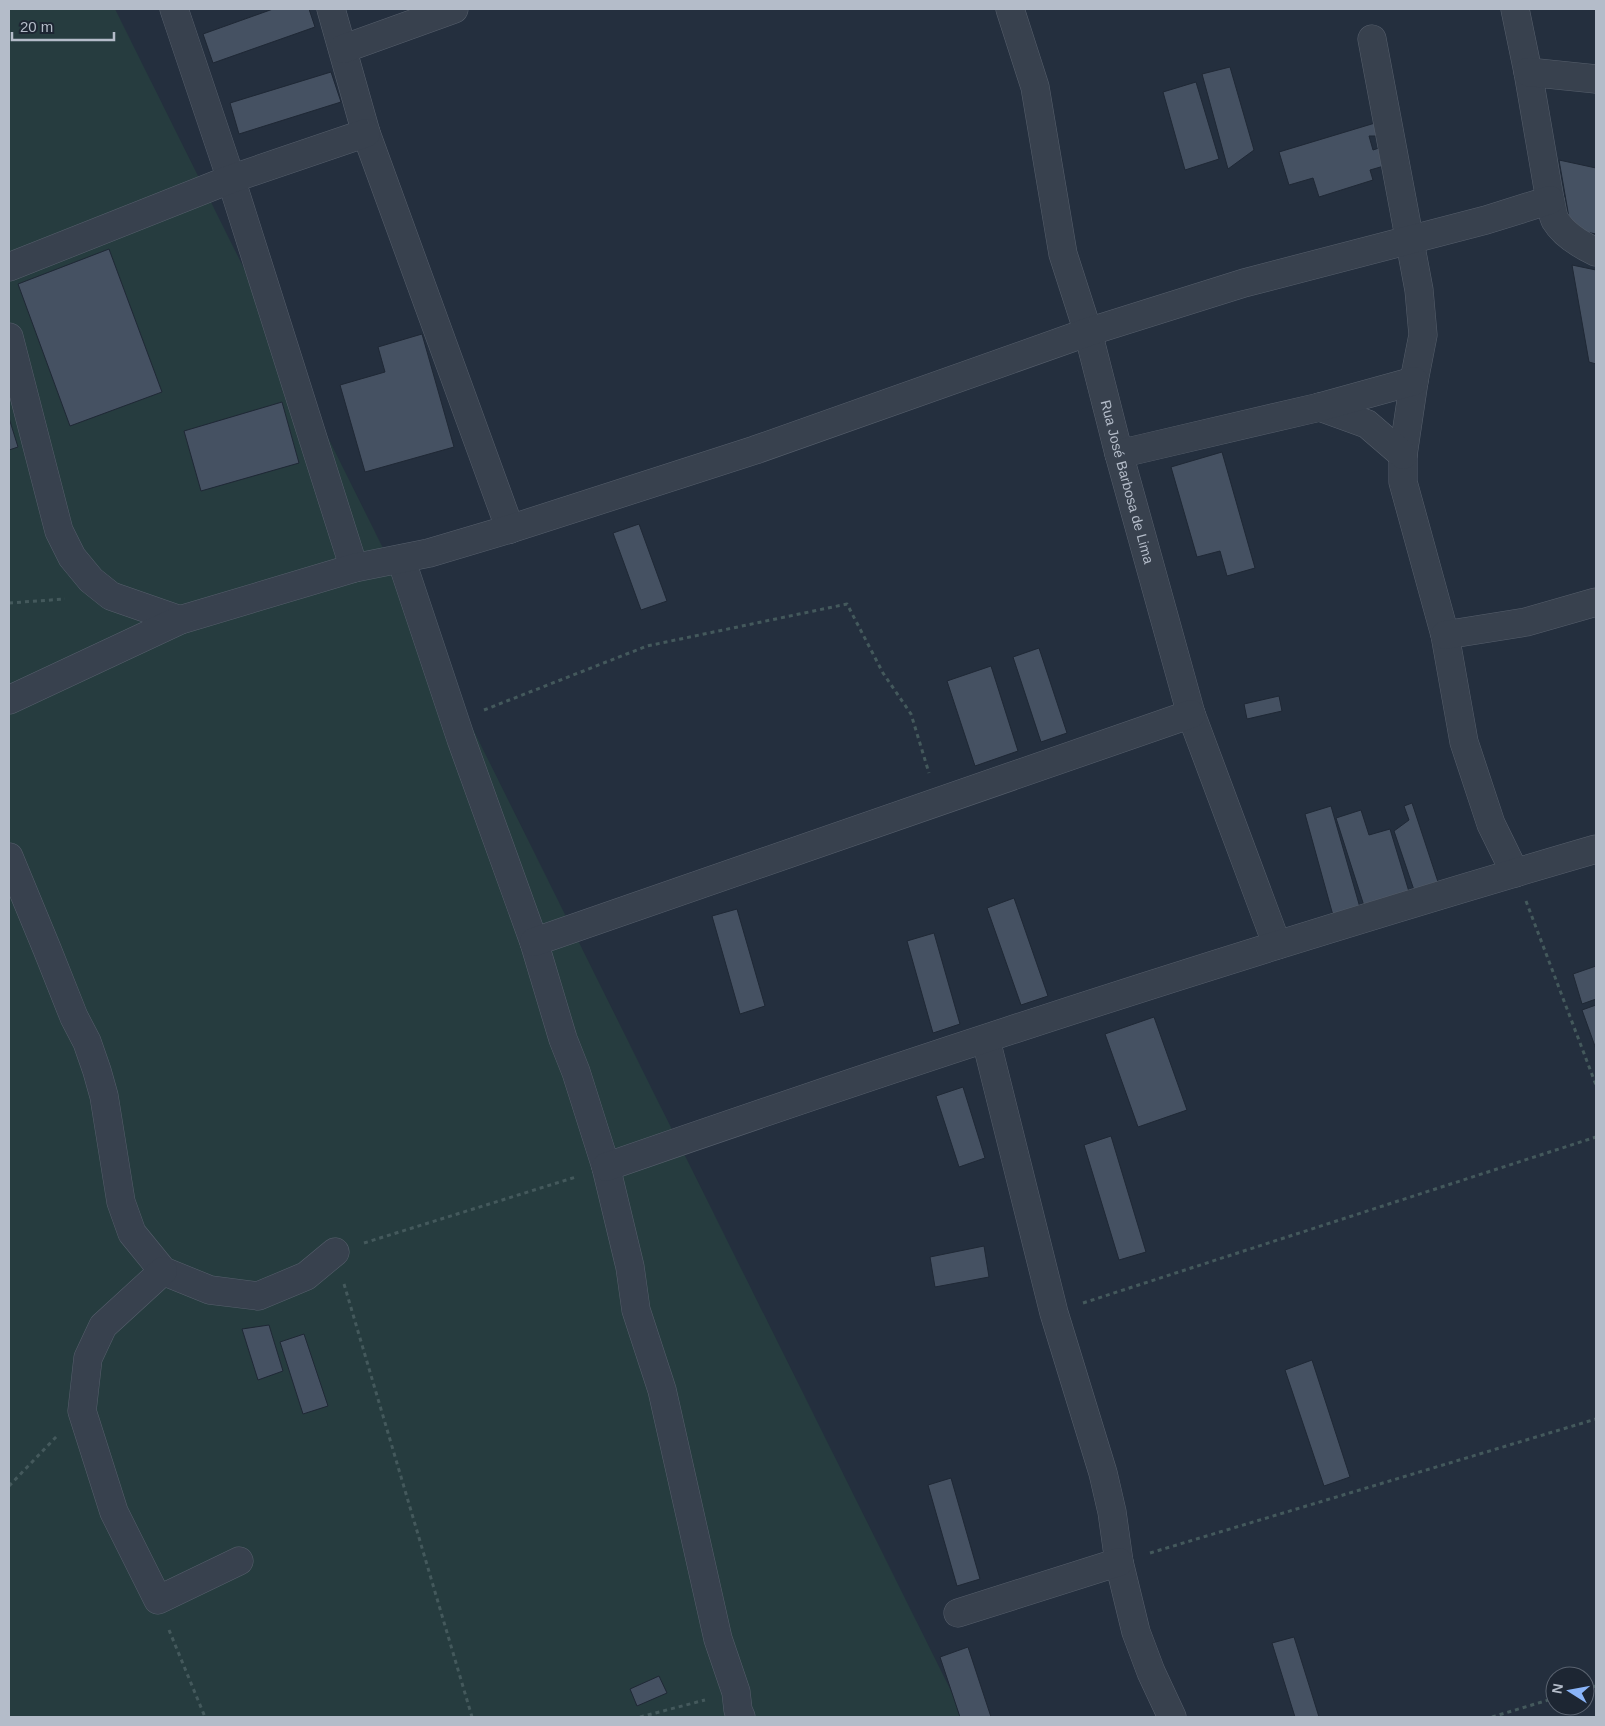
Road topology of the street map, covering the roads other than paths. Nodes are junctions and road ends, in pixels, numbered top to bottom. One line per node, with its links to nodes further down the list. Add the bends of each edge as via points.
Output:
1 (174, 9): 11 (street)
2 (330, 9): 7 (street)
3 (454, 9): 7 (street)
4 (1010, 9): 16 (street, Rua José Barbosa de Lima, via 1035,87 1063,254)
5 (1515, 9): 8 (street)
6 (1372, 39): 13 (street)
7 (343, 49): 10 (street)
8 (1528, 72): 9 (street); 12 (street)
9 (1596, 79)
10 (366, 133): 11 (street); 22 (street)
11 (231, 179): 15 (street); 24 (street)
12 (1550, 200): 13 (street); 14 (street, via 1555,219 1568,235)
13 (1410, 239): 16 (street, via 1244,283); 18 (street, via 1419,290 1422,335)
14 (1596, 252)
15 (9, 267)
16 (1088, 332): 20 (street, Rua José Barbosa de Lima); 22 (street, via 756,450)
17 (9, 337): 26 (street, via 59,531 72,558 91,580 112,596)
18 (1414, 381): 19 (street); 21 (street)
19 (1320, 407): 20 (street); 21 (street, via 1367,424)
20 (1119, 454): 29 (street, Rua José Barbosa de Lima)
21 (1402, 455): 27 (street, via 1403,482)
22 (510, 528): 23 (street)
23 (401, 559): 24 (street); 33 (street)
24 (354, 568): 26 (street)
25 (1596, 602): 27 (street, via 1526,622)
26 (180, 620): 28 (street)
27 (1445, 635): 32 (street, via 1464,742 1491,824)
28 (9, 700)
29 (1191, 714): 33 (street); 34 (street, Rua José Barbosa de Lima)
30 (1596, 849): 32 (street)
31 (9, 857): 38 (street, via 97,1071 122,1202 132,1233)
32 (1515, 873): 34 (street)
33 (534, 942): 36 (street)
34 (1277, 945): 35 (street)
35 (986, 1040): 36 (street, via 825,1091); 40 (street, via 1054,1313 1103,1473)
36 (606, 1167): 42 (street, via 630,1266 636,1310 662,1390 718,1639)
37 (335, 1252): 38 (street, via 306,1276 258,1296 210,1290)
38 (163, 1271): 39 (street, via 103,1326 88,1358 82,1411 114,1512 158,1600)
39 (239, 1561)
40 (1118, 1562): 41 (street); 43 (street, via 1136,1632)
41 (958, 1613)
42 (739, 1705)
43 (1172, 1717)

